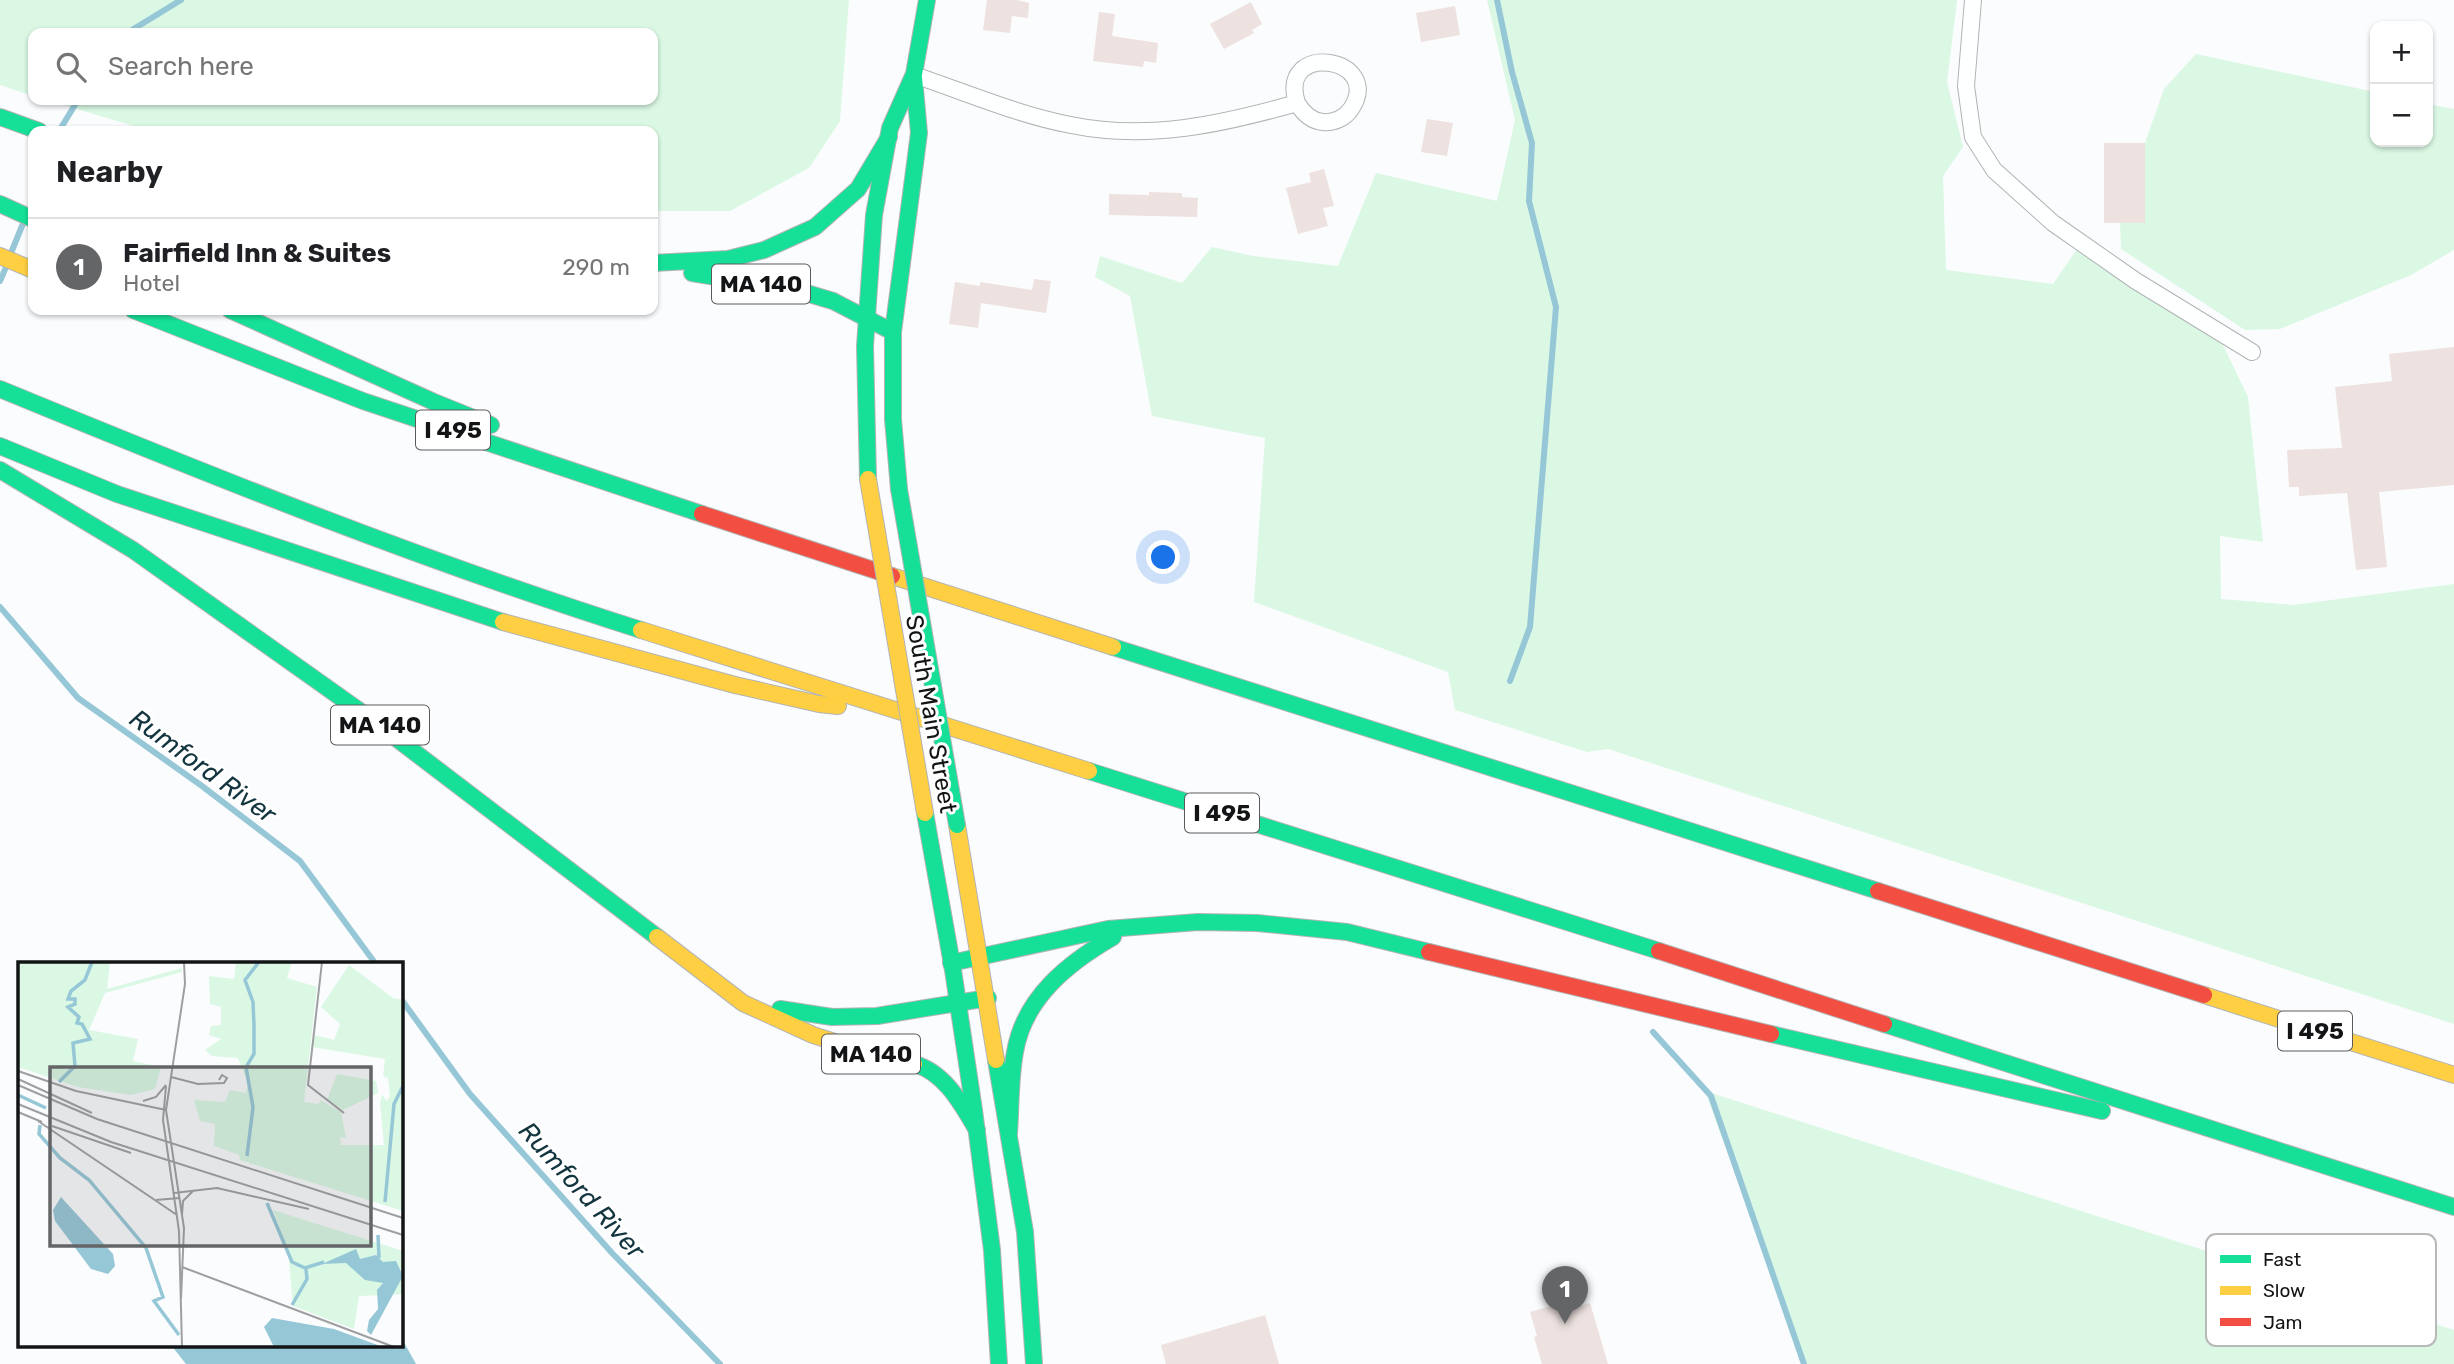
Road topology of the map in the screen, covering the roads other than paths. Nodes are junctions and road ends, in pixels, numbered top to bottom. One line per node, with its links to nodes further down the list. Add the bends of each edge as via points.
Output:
1 (927, 0): 3 (main road, South Main Street)
2 (1973, 0): 18 (street, via 1966,86 1973,137 1994,170 2053,223 2136,281)
3 (914, 75): 4 (street, via 1042,118 1101,130 1195,128); 7 (main road, South Main Street); 17 (main road, South Main Street, via 919,133)
4 (1297, 103)
5 (0, 117): 6 (main road)
6 (28, 127)
7 (889, 137): 11 (main road, via 858,189 815,226 764,250 728,259); 16 (main road, South Main Street, via 868,272)
8 (3, 205): 9 (main road)
9 (28, 217)
10 (0, 256): 13 (main road)
11 (658, 265)
12 (658, 266): 16 (main road, MA 140, via 796,290)
13 (28, 268)
14 (146, 315): 22 (main road, I 495, via 363,401)
15 (241, 315): 22 (main road, via 434,402)
16 (866, 317): 17 (main road, MA 140); 26 (main road, South Main Street, bridge, via 863,406 868,479)
17 (892, 332): 25 (main road, South Main Street, bridge, via 899,489)
18 (2252, 352)
19 (0, 389): 23 (main road, I 495, via 253,493 467,571)
20 (0, 446): 23 (main road, via 117,494 500,621 794,699)
21 (0, 470): 28 (main road, MA 140, via 133,551 371,719)
22 (776, 539): 30 (main road, I 495)
23 (907, 713): 33 (main road, I 495)
24 (1133, 926): 25 (main road); 32 (main road, via 1086,951 1036,1002 1022,1026 1014,1057); 33 (main road, via 1217,920 1347,932 1894,1065)
25 (980, 958): 26 (main road); 27 (main road, South Main Street)
26 (951, 963): 29 (main road, South Main Street)
27 (988, 998): 29 (main road); 32 (main road, South Main Street)
28 (743, 1003): 29 (main road, via 832,1017 877,1016); 31 (main road, MA 140, via 813,1035 919,1065 956,1094)
29 (958, 1004): 31 (main road, South Main Street)
30 (2454, 1075)
31 (977, 1130): 35 (main road, South Main Street / MA 140, via 992,1250)
32 (1009, 1133): 36 (main road, South Main Street, via 1025,1232)
33 (2265, 1146): 34 (main road, I 495)
34 (2454, 1207)
35 (999, 1364)
36 (1034, 1364)

